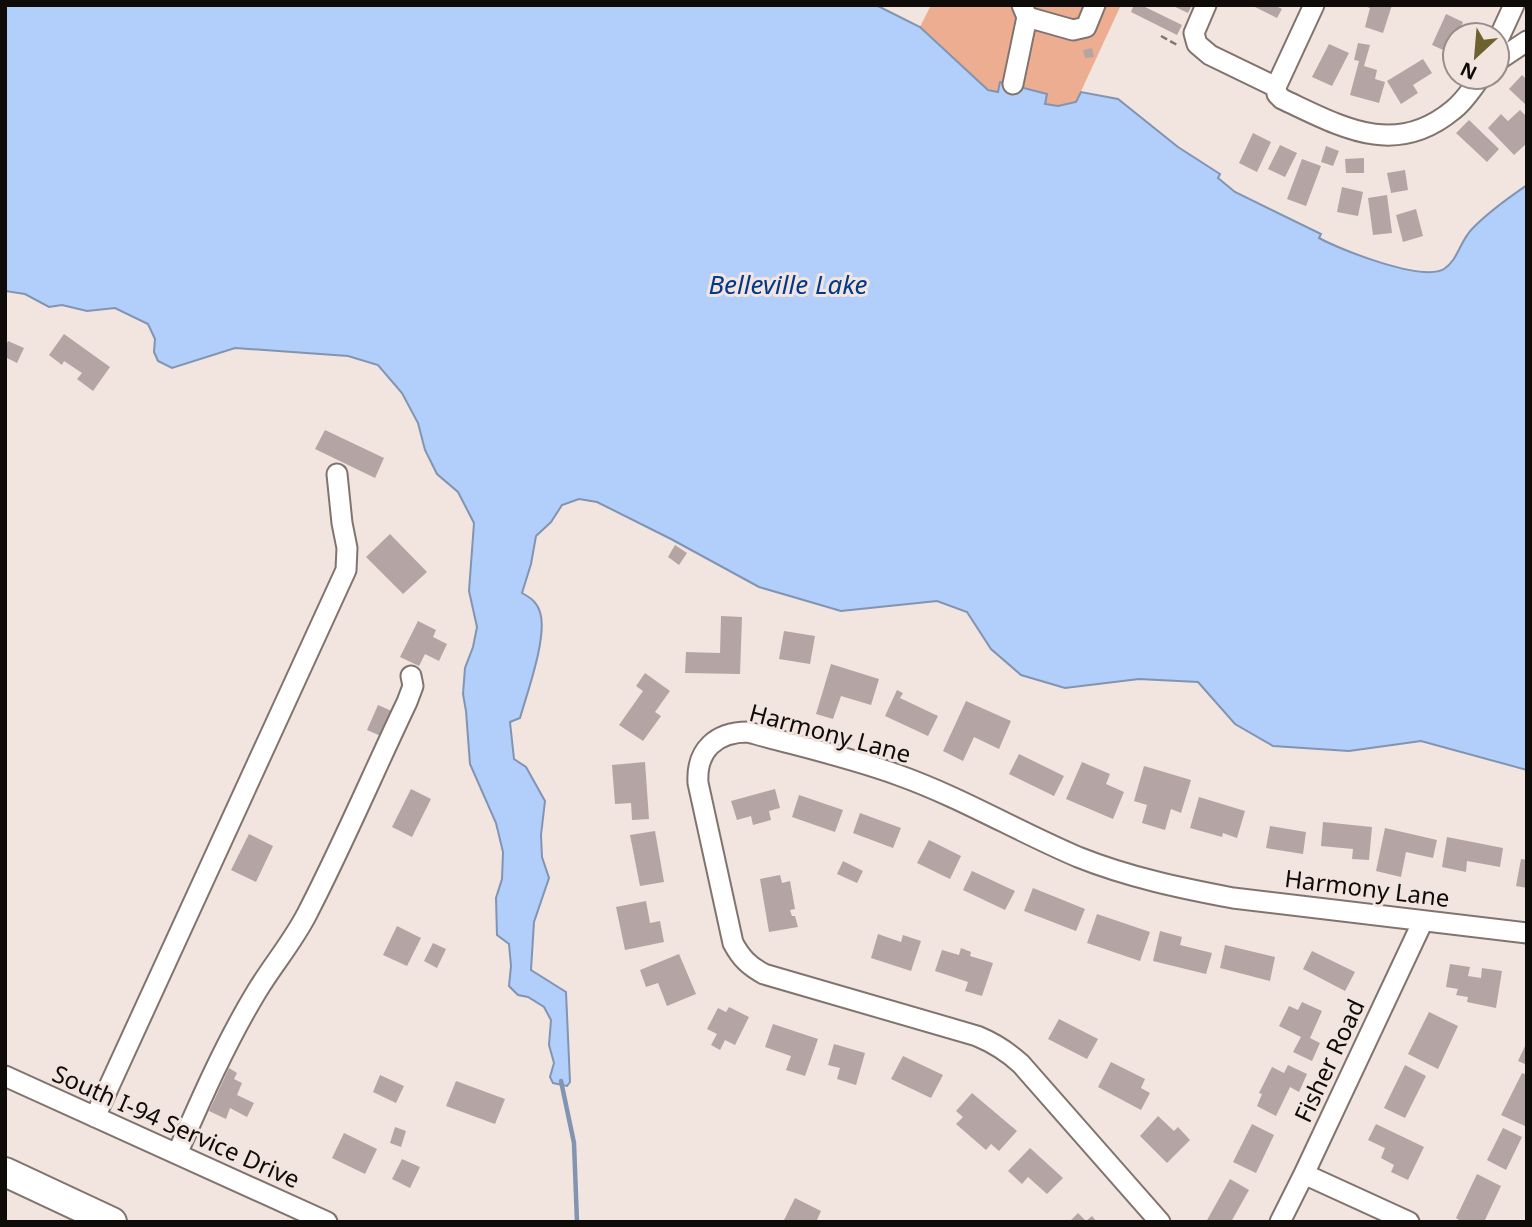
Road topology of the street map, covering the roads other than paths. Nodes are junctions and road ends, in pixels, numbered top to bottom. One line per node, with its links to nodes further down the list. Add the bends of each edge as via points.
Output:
1 (1095, 5): 5 (street, via 1086,27 1073,30)
2 (1206, 5): 10 (street, via 1194,33 1197,44)
3 (1314, 5): 10 (street)
4 (1514, 5): 6 (street)
5 (1025, 11): 9 (street)
6 (1507, 21)
7 (1527, 40): 8 (street)
8 (1511, 51)
9 (1013, 84)
10 (1276, 87): 11 (street, via 1282,99 1341,126 1365,134 1391,135 1416,131 1443,117)
11 (1470, 91)
12 (337, 474): 17 (street, via 346,570)
13 (411, 676): 18 (street, via 407,702 308,912 242,1016)
14 (1423, 921): 15 (street, Harmony Lane); 20 (street, Fisher Road); 23 (street, Harmony Lane, via 1233,898 1139,878 1078,857 885,771 748,732 726,734 708,747 698,766 698,783 733,943 744,961 764,974 977,1036 1006,1050)
15 (1527, 933)
16 (5, 1076): 17 (street, South I-94 Service Drive)
17 (95, 1117): 18 (street, South I-94 Service Drive)
18 (177, 1154): 22 (street, South I-94 Service Drive)
19 (5, 1172): 21 (highway)
20 (1304, 1174): 24 (street, Fisher Road); 25 (street)
21 (112, 1222)
22 (327, 1222)
23 (1160, 1222)
24 (1280, 1222)
25 (1409, 1222)

